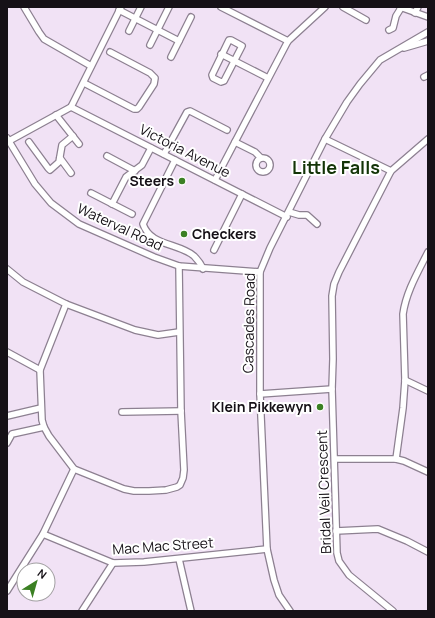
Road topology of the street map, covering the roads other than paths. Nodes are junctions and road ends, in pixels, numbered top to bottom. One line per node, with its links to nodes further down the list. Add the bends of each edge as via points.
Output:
1 (24, 7): 27 (street, via 44,39)
2 (141, 7): 12 (street)
3 (169, 7): 14 (street)
4 (221, 7): 19 (street)
5 (325, 7): 19 (street)
6 (344, 7): 13 (street)
7 (400, 7): 9 (street); 15 (street, via 393,28)
8 (120, 9): 12 (street); 27 (street)
9 (417, 10): 11 (street)
10 (191, 17): 18 (street)
11 (428, 17)
12 (135, 18): 14 (street); 16 (street)
13 (366, 20)
14 (158, 30): 18 (street); 21 (street)
15 (389, 30)
16 (129, 31)
17 (428, 32): 22 (street, Cascades Road)
18 (179, 41): 25 (street)
19 (288, 41): 28 (street)
20 (428, 41): 22 (street, Cascades Road)
21 (150, 45)
22 (398, 50): 35 (street, Cascades Road, via 380,60 360,84)
23 (110, 52): 29 (street, via 155,78 154,84 139,107 134,108)
24 (221, 54): 26 (street); 26 (street, via 229,40 241,44); 26 (street, via 213,78 224,82)
25 (171, 57)
26 (234, 61): 28 (street)
27 (91, 66): 29 (street)
28 (268, 78): 38 (street)
29 (84, 82): 30 (street)
30 (72, 108): 31 (street); 40 (street, Victoria Avenue)
31 (56, 116): 33 (street); 34 (street)
32 (227, 130): 41 (street, via 190,111 187,112)
33 (73, 136): 39 (street); 43 (street, via 62,145)
34 (8, 139): 58 (street, Waterval Road, via 35,184 64,214 110,239)
35 (325, 139): 47 (street); 54 (street, Cascades Road)
36 (428, 139): 47 (street, Bridal Veil Crescent)
37 (29, 142): 43 (street, via 49,169 58,164)
38 (235, 142): 44 (street); 49 (street)
39 (79, 144)
40 (151, 148): 41 (street, Victoria Avenue); 46 (street, via 142,165)
41 (164, 154): 45 (street, Victoria Avenue)
42 (107, 156): 46 (street)
43 (60, 158): 48 (street)
44 (261, 158)
45 (175, 160): 49 (street, Victoria Avenue); 60 (street, via 143,224 148,234 190,253)
46 (135, 171): 52 (street, via 126,177)
47 (391, 172): 67 (street, Bridal Veil Crescent, via 334,284)
48 (71, 173)
49 (215, 180): 51 (street, Victoria Avenue)
50 (91, 193): 52 (street)
51 (242, 194): 54 (street, Victoria Avenue); 56 (street)
52 (112, 204): 53 (street)
53 (132, 214)
54 (288, 214): 55 (street, Victoria Avenue, via 307,214); 61 (street, Cascades Road)
55 (317, 224)
56 (214, 250)
57 (428, 252): 66 (street, via 404,306)
58 (179, 266): 60 (street, Waterval Road); 63 (street)
59 (7, 269): 62 (street, via 28,285)
60 (203, 269): 61 (street, Waterval Road)
61 (260, 272): 69 (street, Cascades Road)
62 (66, 304): 63 (street, via 146,333 158,335); 65 (street)
63 (179, 332): 71 (street)
64 (7, 352): 65 (street)
65 (40, 370): 70 (street)
66 (405, 380): 68 (street); 77 (street)
67 (332, 389): 69 (street); 76 (street, Bridal Veil Crescent)
68 (428, 391)
69 (260, 394): 82 (street, Cascades Road)
70 (41, 408): 73 (street); 74 (street)
71 (181, 411): 72 (street); 78 (street, via 184,478 171,489 149,492 124,489)
72 (122, 412)
73 (7, 416)
74 (44, 428): 75 (street, via 12,434); 78 (street)
75 (7, 443)
76 (335, 459): 77 (street); 80 (street, Bridal Veil Crescent)
77 (396, 459): 79 (street)
78 (74, 469): 81 (street)
79 (428, 472)
80 (336, 531): 83 (street, via 378,529); 90 (street, Bridal Veil Crescent, via 337,553 342,567)
81 (44, 534): 85 (street, Mac Mac Street); 86 (street)
82 (267, 549): 84 (street, Mac Mac Street); 87 (street, Cascades Road, via 279,595)
83 (428, 552)
84 (180, 559): 85 (street, Mac Mac Street); 89 (street)
85 (113, 564): 88 (street)
86 (7, 590)
87 (288, 610)
88 (82, 611)
89 (191, 611)
90 (393, 611)

